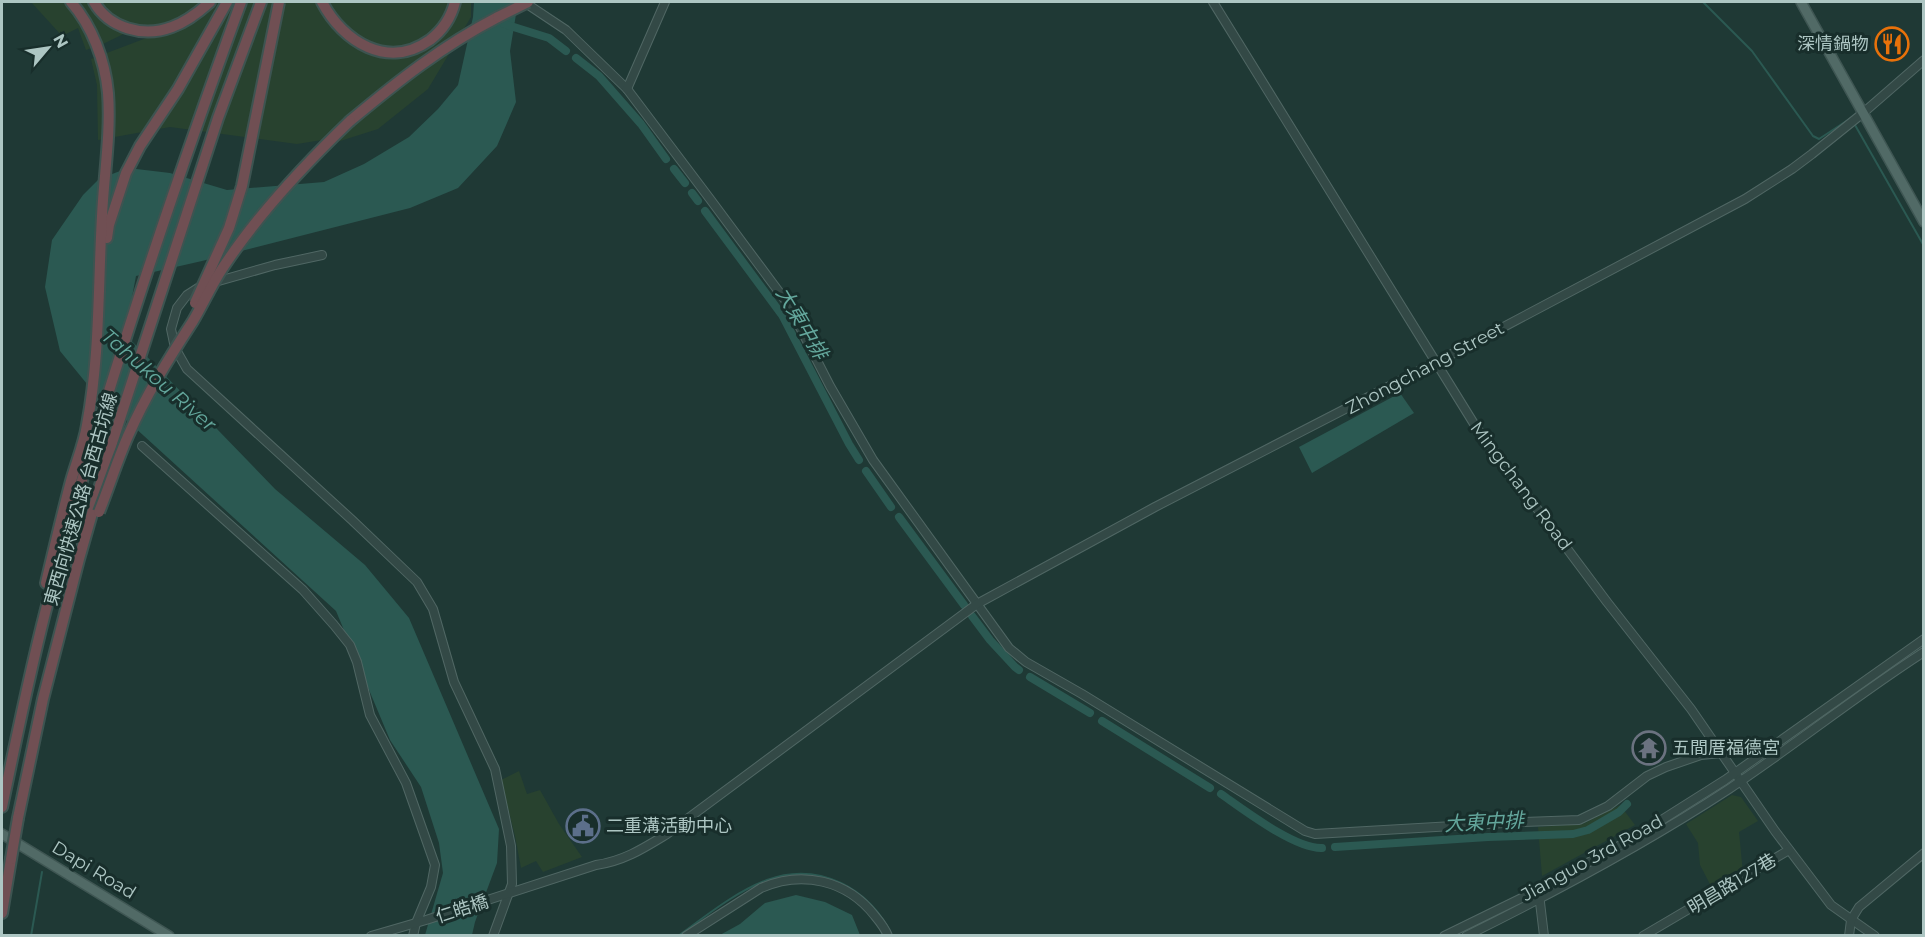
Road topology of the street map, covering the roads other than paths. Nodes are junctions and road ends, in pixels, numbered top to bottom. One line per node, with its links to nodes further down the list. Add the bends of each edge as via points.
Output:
1 (94, 2): 2 (highway, via 111,20 148,32 169,28)
2 (210, 2)
3 (227, 2): 19 (highway, via 126,173 109,225)
4 (241, 2): 30 (highway, 東西向快速公路 台西古坑線, via 108,390 49,596)
5 (261, 2): 23 (highway, 東西向快速公路 台西古坑線, via 150,323 113,440)
6 (279, 2): 20 (highway, bridge, via 242,186 229,228)
7 (322, 2): 8 (highway, via 334,22 355,41 391,53 408,51 440,32)
8 (455, 2)
9 (665, 2): 15 (street)
10 (1213, 2): 21 (street, Mingchang Road)
11 (1801, 2): 16 (main road)
12 (528, 3): 15 (street, via 566,30); 20 (highway, bridge, via 472,30 425,60 350,121 302,168 252,228 222,269)
13 (74, 5): 19 (highway, via 96,45 108,93)
14 (1923, 60): 16 (street, Zhongchang Street)
15 (627, 89): 24 (street, via 788,304 873,460)
16 (1856, 118): 17 (main road); 21 (street, Zhongchang Street, via 1792,169 1745,198)
17 (1923, 222)
18 (322, 255): 35 (street, via 201,286 177,308 171,329 175,348 187,369 417,582 433,609 454,682 495,768 511,846)
19 (99, 279): 30 (highway, via 97,348 87,429 57,535 9,750)
20 (174, 349): 23 (highway, bridge, via 127,437)
21 (1435, 362): 24 (street, Zhongchang Street); 27 (street, Mingchang Road, via 1476,427)
22 (142, 446): 39 (street, via 303,590 350,645 370,715 406,783 435,866)
23 (97, 511): 37 (highway, bridge, via 43,699)
24 (977, 604): 27 (street, via 1009,648 1026,662 1315,834 1578,820 1608,806 1666,767 1701,755); 35 (street, Zhongchang Street, via 638,852)
25 (1923, 639): 28 (street, Jianguo 3rd Road)
26 (1923, 652): 29 (street, Jianguo 3rd Road)
27 (1722, 753): 28 (street, Mingchang Road)
28 (1735, 773): 29 (street, Mingchang Road); 34 (street, Jianguo 3rd Road, via 1630,840)
29 (1740, 781): 32 (street, Mingchang Road); 36 (street, Jianguo 3rd Road, via 1638,847)
30 (2, 807)
31 (2, 834): 40 (main road, Dapi Road)
32 (1789, 850): 38 (street, Mingchang Road, via 1831,905); 49 (street, 明昌路127巷)
33 (1923, 853): 38 (street, via 1859,907)
34 (1538, 890): 36 (street); 46 (street, Jianguo 3rd Road)
35 (509, 894): 39 (street, 仁皓橋); 43 (street)
36 (1541, 899): 47 (street, Jianguo 3rd Road); 48 (street)
37 (2, 913)
38 (1851, 920): 50 (street); 51 (street, Mingchang Road)
39 (416, 923): 41 (street, 仁皓橋); 42 (street)
40 (169, 936)
41 (370, 936)
42 (413, 936)
43 (493, 936)
44 (686, 936): 45 (street, via 760,888 794,879 838,886 853,894 867,905)
45 (888, 936)
46 (1444, 936)
47 (1466, 936)
48 (1544, 936)
49 (1643, 936)
50 (1849, 936)
51 (1875, 936)

